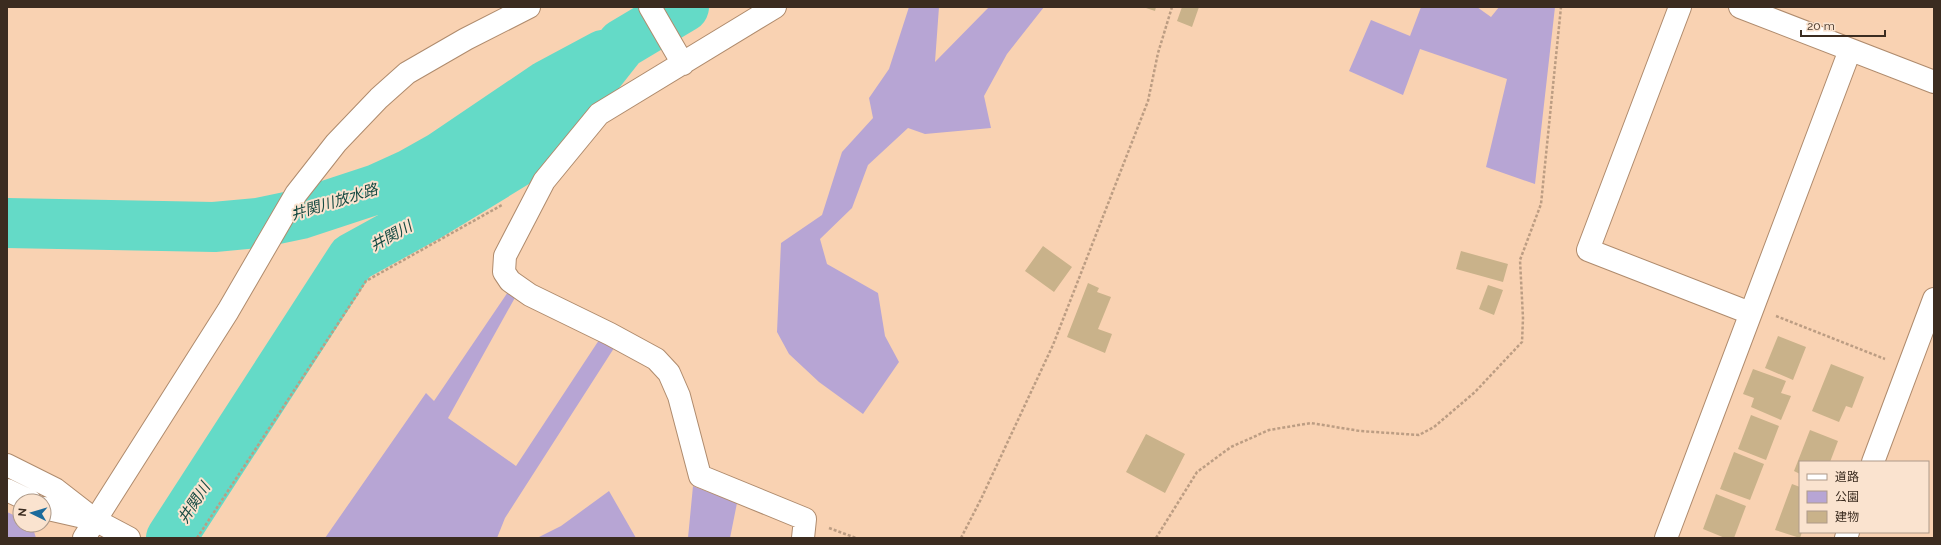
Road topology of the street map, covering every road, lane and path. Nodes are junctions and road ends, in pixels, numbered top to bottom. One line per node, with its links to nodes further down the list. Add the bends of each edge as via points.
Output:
1 (529, 7): 18 (street, via 407,73 336,143 296,194 228,311)
2 (650, 7): 9 (street)
3 (775, 7): 9 (street)
4 (1172, 7): 22 (path, via 1158,53 1148,101 1053,345)
5 (1561, 7): 23 (path, via 1541,204 1520,260 1522,342 1475,392 1434,427 1419,435 1360,431 1311,423 1270,430 1231,446 1197,472)
6 (1680, 7): 13 (street, via 1588,250)
7 (1740, 7): 8 (street)
8 (1850, 50): 10 (street); 13 (street)
9 (681, 61): 21 (street, via 599,114 544,181 505,256 504,272 510,281 530,295 656,359 669,373 679,396 700,476 805,519)
10 (1934, 82)
11 (503, 204): 20 (path, via 366,281)
12 (1934, 299): 14 (street)
13 (1750, 313): 14 (path, via 1765,312); 24 (street)
14 (1908, 369): 15 (street)
15 (1873, 461)
16 (7, 464): 18 (street, via 55,489)
17 (52, 512): 18 (street)
18 (89, 529): 19 (street)
19 (129, 538)
20 (197, 538)
21 (803, 538)
22 (961, 538)
23 (1156, 538)
24 (1666, 538)

